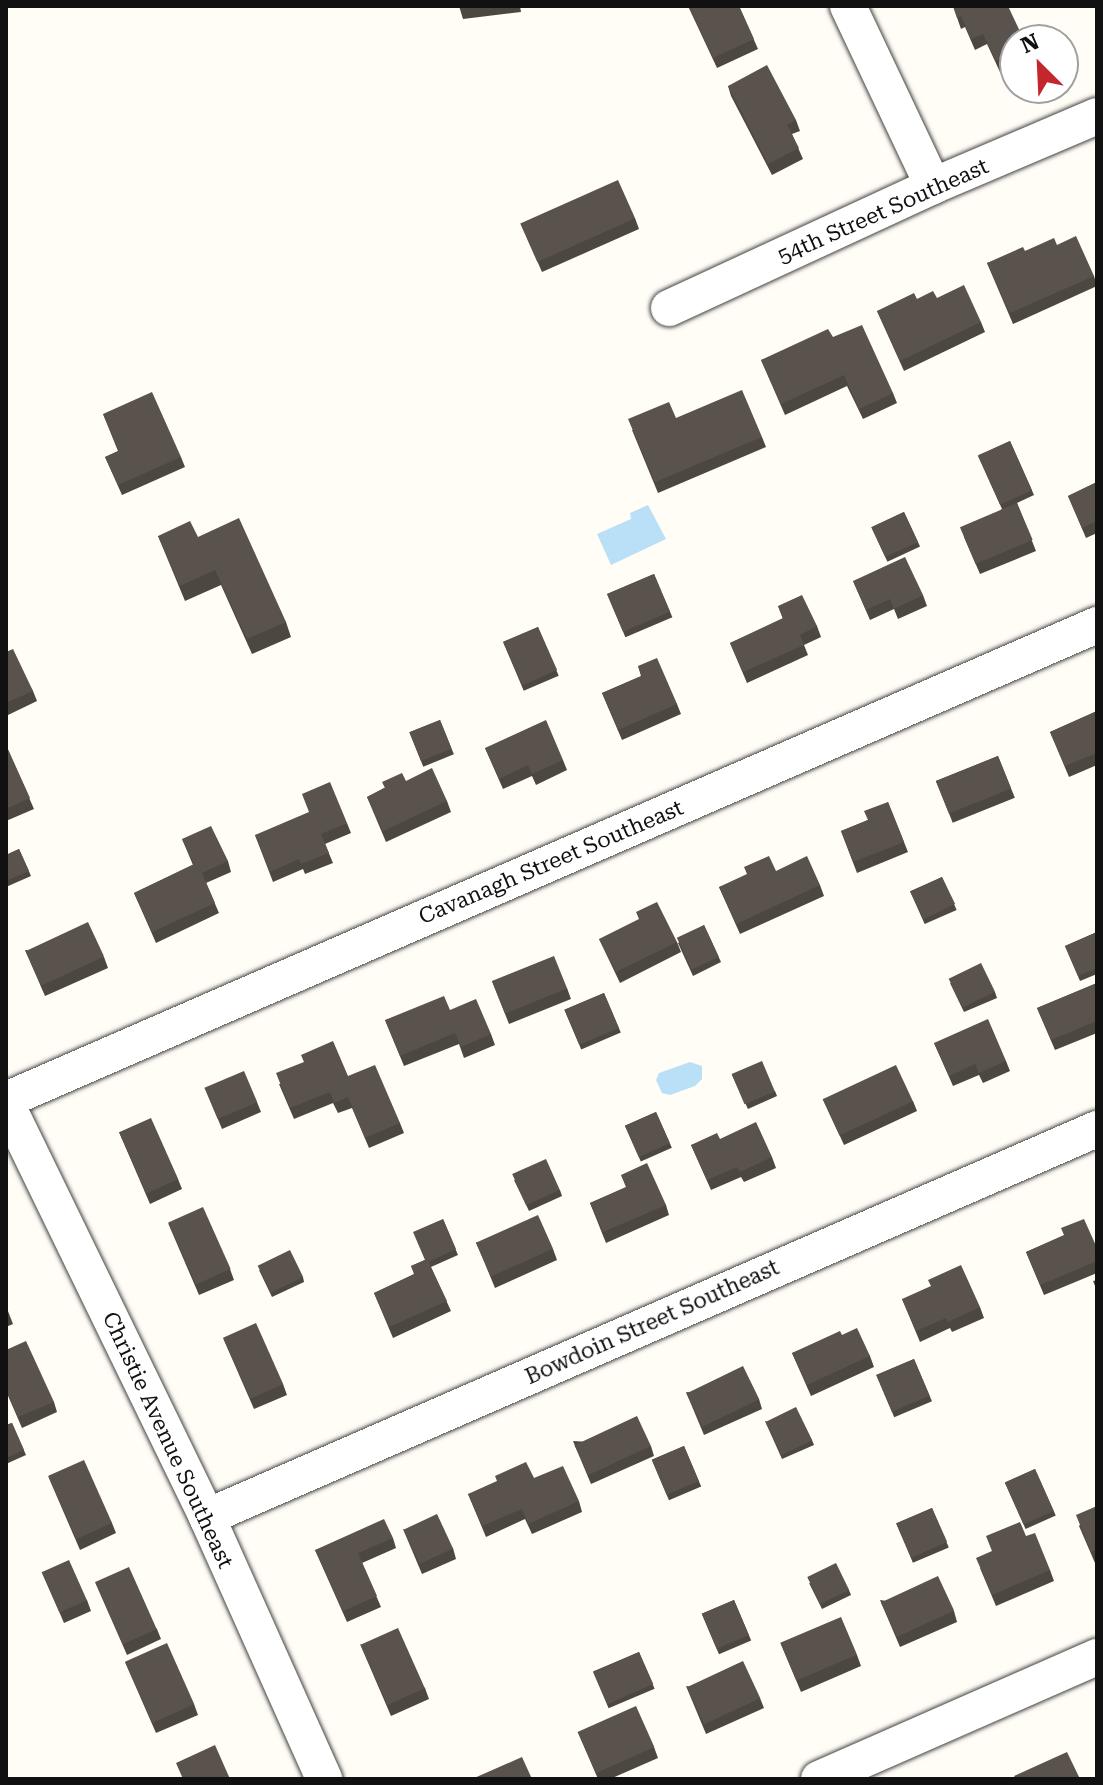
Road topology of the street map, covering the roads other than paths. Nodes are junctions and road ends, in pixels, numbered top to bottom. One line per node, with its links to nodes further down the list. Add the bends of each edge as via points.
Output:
1 (848, 6): 3 (street)
2 (1097, 116): 3 (street, 54th Street Southeast)
3 (933, 186): 4 (street, 54th Street Southeast)
4 (669, 308)
5 (1097, 625): 6 (street, Cavanagh Street Southeast)
6 (6, 1101): 8 (street, Christie Avenue Southeast)
7 (1097, 1129): 8 (street, Bowdoin Street Southeast)
8 (207, 1517): 10 (street, Christie Avenue Southeast)
9 (1097, 1657): 11 (street)
10 (324, 1779)
11 (819, 1779)

